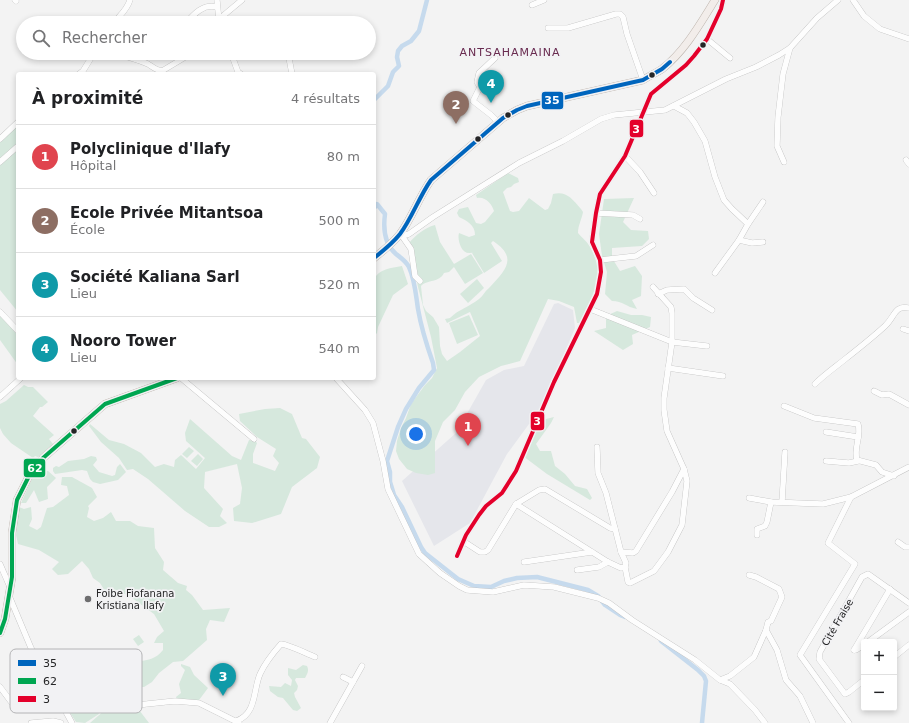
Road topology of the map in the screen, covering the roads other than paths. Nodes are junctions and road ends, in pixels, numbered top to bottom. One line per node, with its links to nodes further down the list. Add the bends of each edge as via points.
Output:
1 (130, 0): 11 (street, via 127,10)
2 (217, 0): 10 (street)
3 (242, 0): 14 (street)
4 (544, 0): 9 (street)
5 (715, 0): 30 (main road, via 676,56 662,69)
6 (723, 0): 16 (street)
7 (838, 0): 18 (street, via 817,18)
8 (853, 0): 17 (street, via 864,16 880,29)
9 (532, 5)
10 (217, 7): 12 (street, via 209,5); 13 (street)
11 (119, 16)
12 (191, 16)
13 (218, 16)
14 (224, 16)
15 (548, 28): 30 (street, via 568,28 620,14)
16 (707, 39): 20 (street); 32 (street, via 686,65 651,94)
17 (909, 39)
18 (790, 48): 31 (street, via 773,59); 39 (street, via 783,74 777,146)
19 (495, 58): 33 (street, via 479,73 477,82 480,87 473,101)
20 (730, 58)
21 (90, 60): 26 (street)
22 (136, 60): 27 (street)
23 (181, 60): 27 (street)
24 (234, 60): 28 (street)
25 (289, 60): 29 (street)
26 (82, 72)
27 (161, 72)
28 (238, 72)
29 (292, 72)
30 (643, 80): 33 (main road, via 527,106)
31 (674, 106): 32 (street); 44 (street, via 694,122 705,141 724,200)
32 (644, 113): 37 (street); 45 (street, via 614,115 601,120 519,163 409,234)
33 (498, 122): 45 (main road, via 431,180)
34 (16, 124): 35 (street)
35 (0, 139)
36 (16, 148): 38 (street)
37 (625, 156): 40 (street); 42 (street, via 600,194)
38 (0, 162)
39 (784, 162)
40 (654, 193)
41 (763, 202): 44 (street)
42 (596, 213): 43 (street, via 633,215); 50 (street, via 592,242)
43 (640, 219)
44 (748, 224): 46 (street)
45 (401, 235): 49 (main road); 52 (street, via 411,249 415,276)
46 (739, 240): 47 (street); 51 (street)
47 (763, 242)
48 (653, 245): 50 (street, via 636,256)
49 (376, 256)
50 (600, 260): 56 (street, via 601,272 597,294)
51 (715, 273)
52 (420, 282)
53 (653, 287): 54 (street)
54 (658, 294): 57 (street, via 667,290 684,289); 60 (street, via 671,307)
55 (909, 308): 68 (street, via 901,306 896,309 890,321)
56 (590, 309): 60 (street); 90 (street, via 554,382 516,471 502,494 479,515)
57 (712, 310)
58 (0, 312): 59 (street)
59 (16, 328)
60 (672, 342): 61 (street); 62 (street)
61 (707, 346)
62 (668, 368): 63 (street); 81 (street, via 664,398 667,431)
63 (723, 376)
64 (19, 380): 70 (street)
65 (171, 380): 103 (main road, via 105,404 43,458 30,474 17,500 12,533)
66 (183, 380): 75 (street)
67 (338, 380): 117 (street, via 365,410 373,423 388,489 424,560 467,590 493,592 524,585 554,587 598,598 610,603 695,660)
68 (815, 384)
69 (874, 391): 71 (street, via 882,395 889,394)
70 (0, 397)
71 (909, 405)
72 (784, 406): 74 (street, via 814,418 856,423)
73 (826, 432): 74 (street)
74 (858, 438): 79 (street, via 855,455)
75 (254, 439)
76 (597, 447): 88 (street, via 598,473)
77 (785, 452): 86 (street)
78 (826, 461): 79 (street)
79 (858, 461): 82 (street, via 876,465 882,472)
80 (909, 467): 82 (street)
81 (684, 469): 94 (street, via 636,551); 99 (street, via 687,481 682,525 668,552 654,571 630,583)
82 (894, 476): 83 (street)
83 (851, 497): 86 (street, via 823,504); 131 (street, via 828,543 855,564 800,655)
84 (749, 498): 85 (street)
85 (771, 502): 86 (street); 89 (street, via 767,522 765,526 757,529)
86 (782, 502)
87 (516, 504): 88 (street, via 545,489); 90 (street, via 488,550 480,552); 93 (street)
88 (615, 529): 94 (street)
89 (757, 535)
90 (463, 541): 95 (street)
91 (898, 542): 92 (street)
92 (909, 547)
93 (592, 552): 96 (street); 97 (street)
94 (621, 552): 99 (street)
95 (457, 556)
96 (524, 562)
97 (608, 562): 99 (street, via 621,568); 100 (street, via 599,567)
98 (0, 564): 103 (street)
99 (625, 567)
100 (576, 570)
101 (749, 575): 107 (street, via 779,589 782,598)
102 (890, 589): 105 (street); 111 (street, via 854,650); 119 (street, Cité Fraise, via 868,574 862,577 820,652 819,659 845,694)
103 (11, 590): 104 (main road)
104 (10, 598): 108 (main road); 112 (street)
105 (909, 603)
106 (909, 612): 109 (street)
107 (766, 630): 117 (street, via 754,657 730,676); 130 (street, via 777,650 786,680 800,696)
108 (0, 633)
109 (872, 639)
110 (909, 645): 113 (street)
111 (861, 647)
112 (32, 649)
113 (897, 654)
114 (315, 657): 124 (street, via 287,644 281,644 260,672 254,702)
115 (362, 666): 118 (street)
116 (343, 677): 118 (street)
117 (720, 680): 129 (street, via 730,684)
118 (353, 682): 128 (street)
119 (861, 682)
120 (0, 687): 121 (street)
121 (10, 700)
122 (142, 705): 124 (street, via 199,703)
123 (67, 713): 127 (street)
124 (237, 722)
125 (31, 723): 126 (street)
126 (60, 723)
127 (72, 723)
128 (330, 723)
129 (764, 723)
130 (813, 723)
131 (849, 723)

